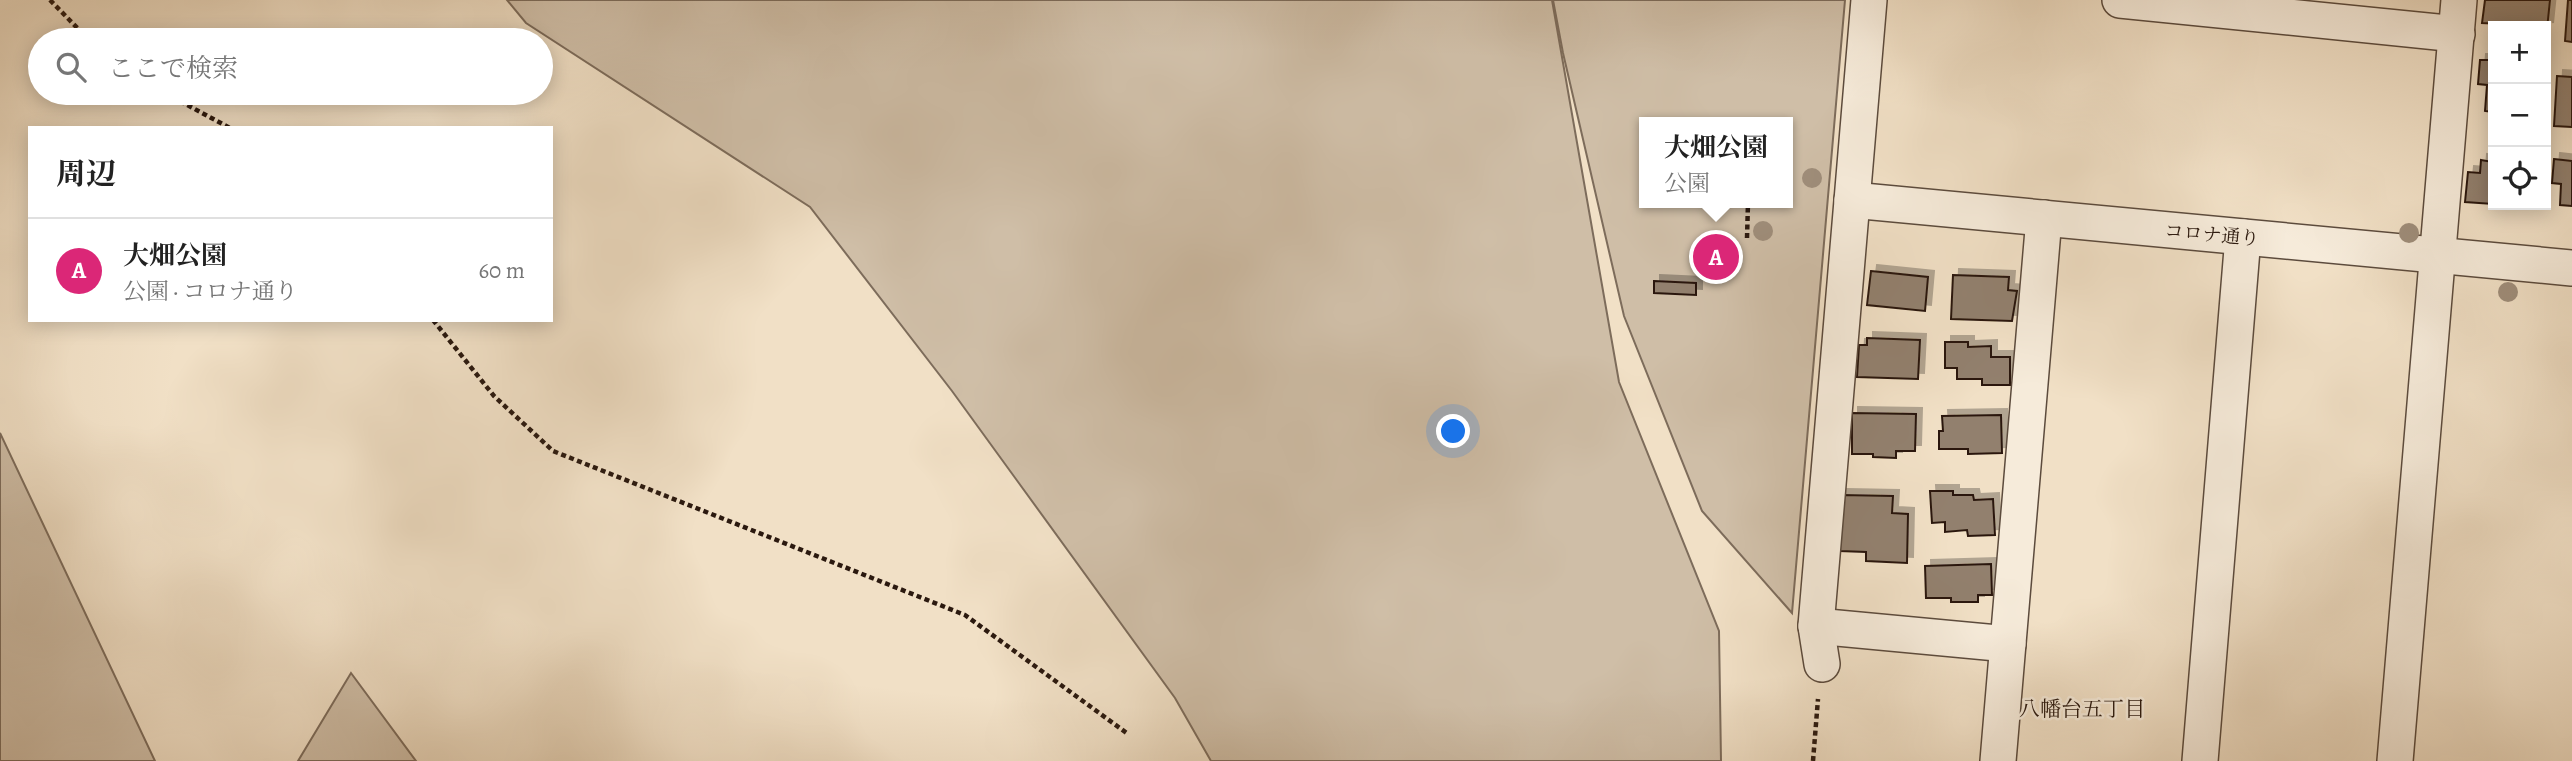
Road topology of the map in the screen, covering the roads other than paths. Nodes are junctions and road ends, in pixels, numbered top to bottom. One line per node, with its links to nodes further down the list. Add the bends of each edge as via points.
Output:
1 (1869, 0): 5 (street)
2 (2120, 0): 4 (street)
3 (2459, 0): 4 (street)
4 (2457, 34): 8 (street)
5 (1852, 200): 6 (street, コロナ通り); 10 (street)
6 (2044, 218): 7 (street, コロナ通り); 11 (street)
7 (2243, 237): 8 (street, コロナ通り); 14 (street)
8 (2438, 255): 9 (street, コロナ通り); 15 (street)
9 (2572, 268)
10 (1816, 626): 11 (street); 12 (street)
11 (2008, 644): 13 (street)
12 (1822, 663)
13 (1998, 761)
14 (2200, 761)
15 (2395, 761)

